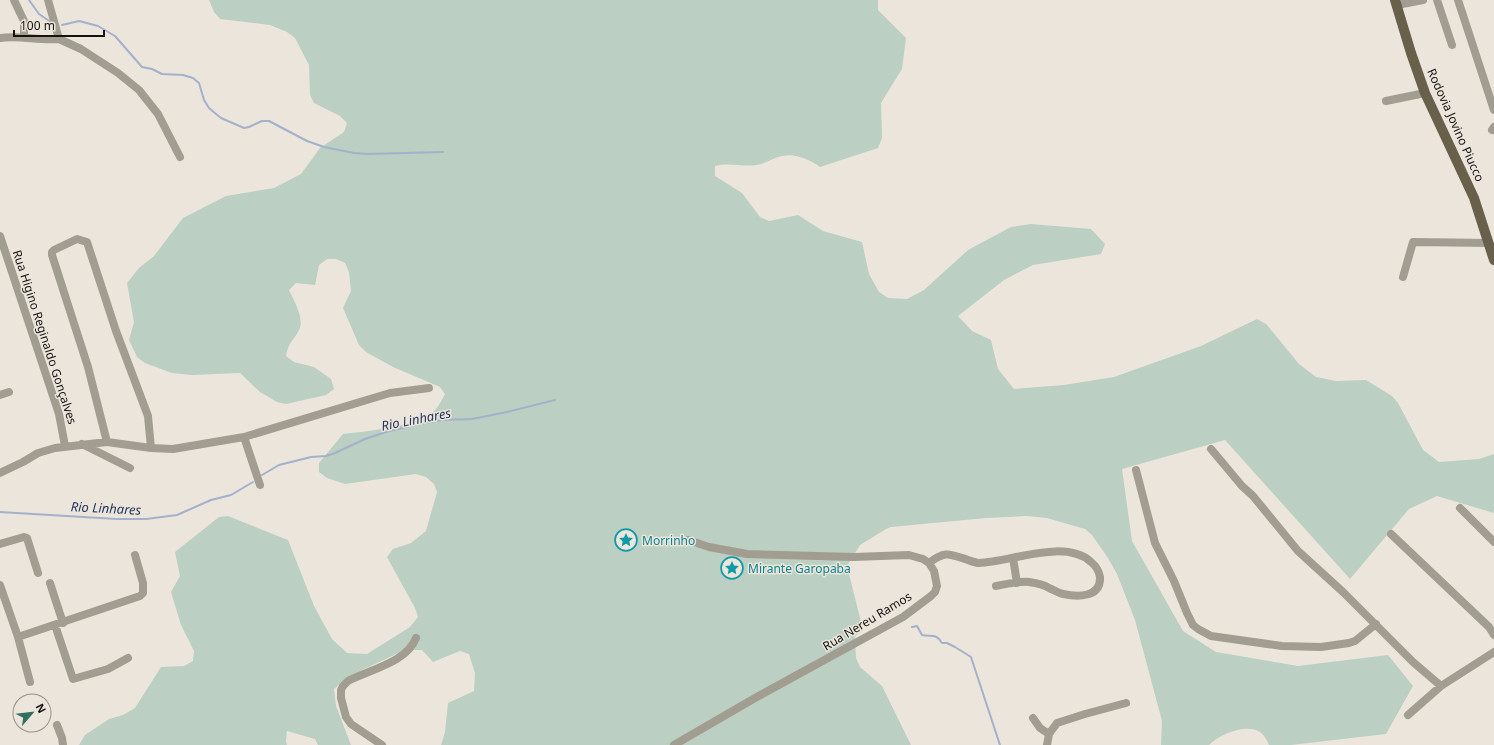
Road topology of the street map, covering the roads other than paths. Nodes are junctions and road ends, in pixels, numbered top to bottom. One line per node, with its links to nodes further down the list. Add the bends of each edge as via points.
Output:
1 (14, 0): 7 (street, via 24,21)
2 (48, 0): 9 (street)
3 (1423, 0): 6 (street)
4 (1437, 0): 10 (street)
5 (1458, 0): 13 (street)
6 (1396, 3): 11 (main road, Rodovia Jovino Piucco, via 1410,53)
7 (24, 37): 8 (street); 9 (street)
8 (0, 38)
9 (59, 40): 14 (street, via 81,49 139,90 158,114)
10 (1452, 46)
11 (1425, 93): 12 (street); 16 (main road, Rodovia Jovino Piucco, via 1474,198)
12 (1386, 101)
13 (1494, 110)
14 (180, 157)
15 (0, 236): 25 (street, Rua Higino Reginaldo Gonçalves, via 59,414)
16 (1488, 243): 17 (main road, Rodovia Jovino Piucco); 18 (street, via 1413,242)
17 (1494, 260)
18 (1403, 277)
19 (429, 388): 22 (street, via 390,393)
20 (9, 392): 21 (street)
21 (0, 395)
22 (244, 437): 26 (street, via 173,449); 31 (street)
23 (107, 442): 24 (street); 26 (street); 26 (street, via 88,367 52,255 54,250 77,239 87,242 116,331 148,416)
24 (81, 444): 25 (street); 28 (street)
25 (65, 446): 30 (street, via 38,453)
26 (151, 448)
27 (1211, 449): 46 (street, via 1298,551)
28 (130, 468)
29 (1136, 470): 46 (street, via 1155,543 1187,613 1198,629 1220,638 1282,646 1321,647 1349,644)
30 (0, 473)
31 (260, 485)
32 (1460, 508): 35 (street)
33 (1391, 534): 47 (street, via 1489,627)
34 (688, 540): 39 (street, via 747,554 854,557 909,555 923,558)
35 (1494, 542)
36 (0, 544): 40 (street, via 27,538)
37 (136, 555): 45 (street, via 143,583 143,593 140,596)
38 (1013, 558): 39 (street, via 978,563 941,554); 41 (street); 41 (street, via 1070,552 1089,559 1096,566 1100,578 1095,590 1085,596 1062,594 1039,584)
39 (929, 563): 61 (street, Rua Nereu Ramos, via 936,580 935,592 903,617)
40 (38, 573)
41 (1017, 583): 44 (street)
42 (50, 584): 45 (street)
43 (0, 585): 48 (street)
44 (996, 586)
45 (59, 624): 48 (street); 51 (street, via 73,679 108,668)
46 (1376, 624): 53 (street)
47 (1494, 635)
48 (18, 637): 52 (street)
49 (416, 638): 60 (street, via 403,656 348,681 341,690 342,705 349,722)
50 (1494, 652): 53 (street)
51 (128, 658)
52 (30, 682)
53 (1441, 686): 55 (street)
54 (1126, 703): 58 (street, via 1057,723)
55 (1408, 715)
56 (1033, 718): 58 (street, via 1040,728)
57 (57, 725): 59 (street)
58 (1049, 734): 62 (street)
59 (63, 745)
60 (382, 745)
61 (674, 745)
62 (1047, 745)

